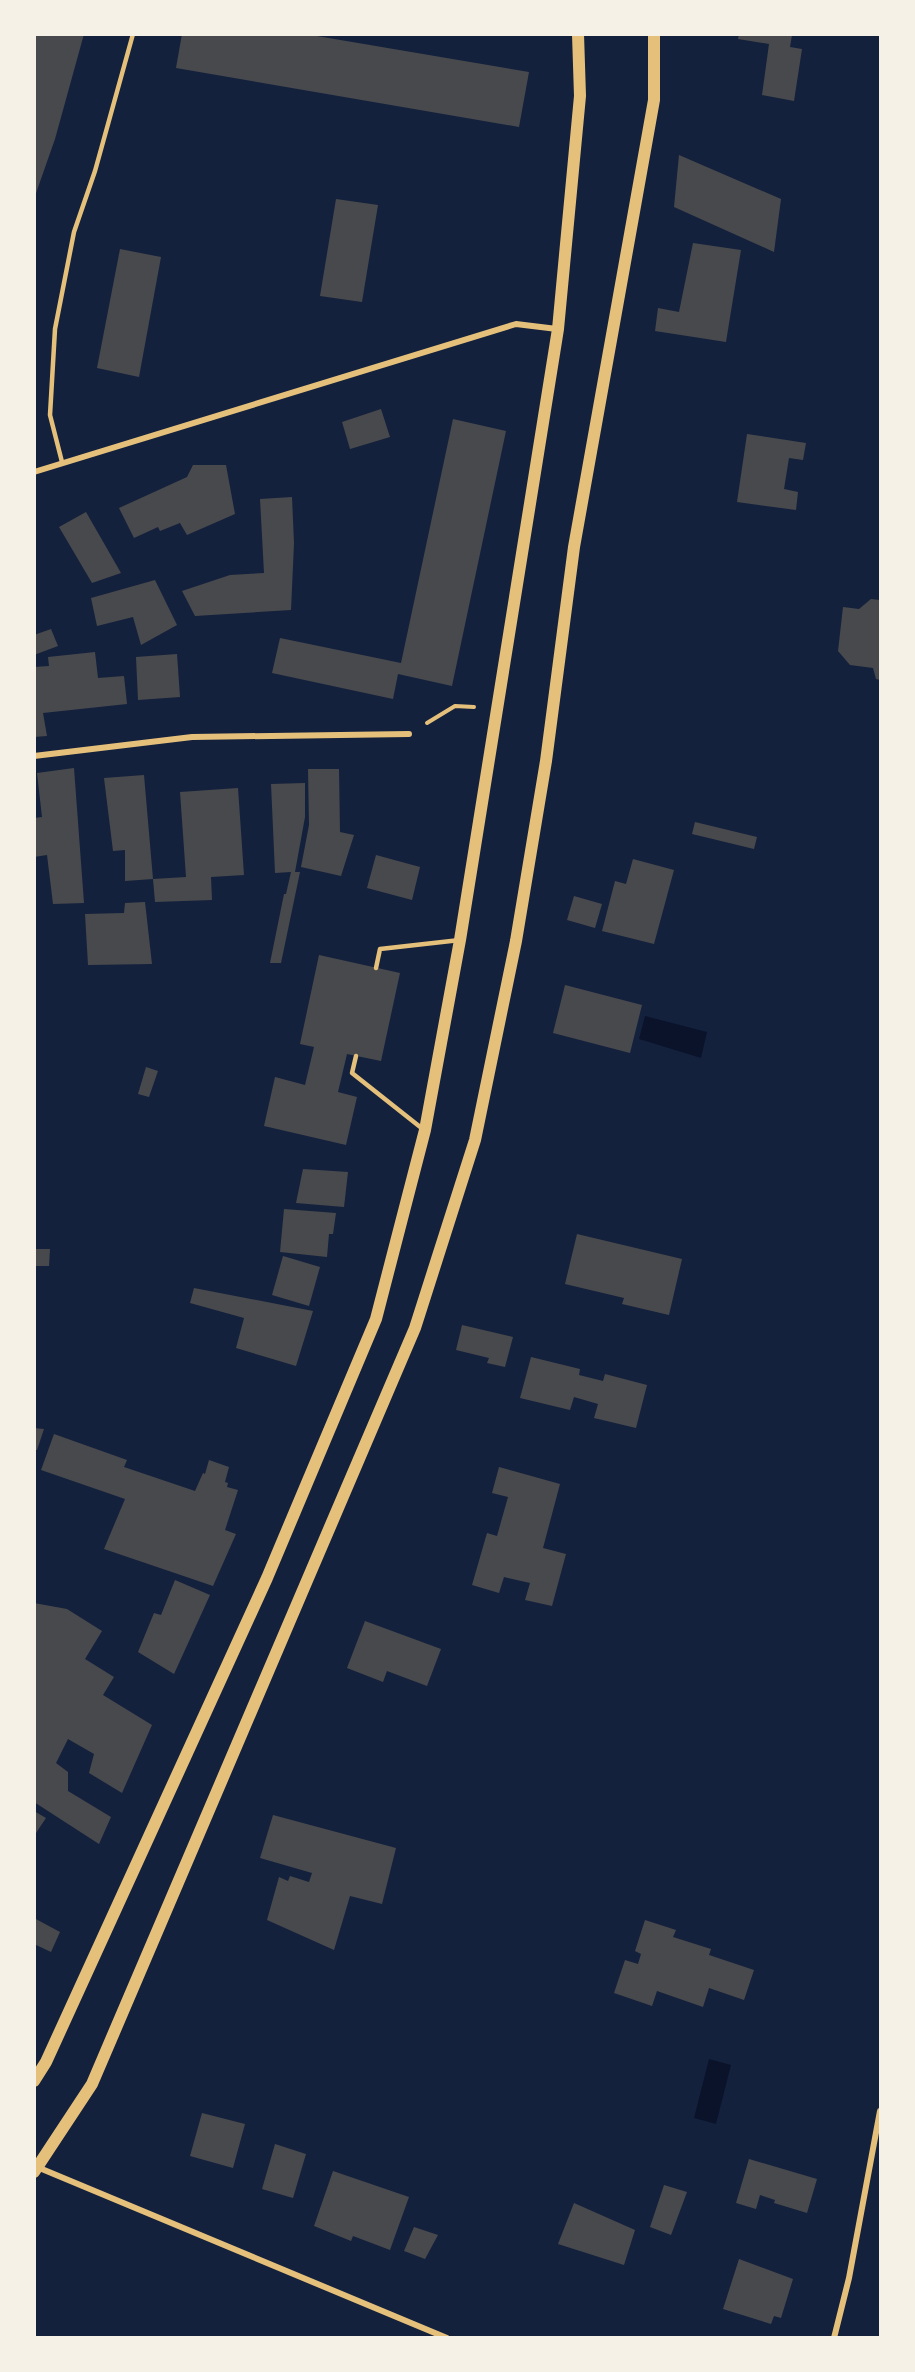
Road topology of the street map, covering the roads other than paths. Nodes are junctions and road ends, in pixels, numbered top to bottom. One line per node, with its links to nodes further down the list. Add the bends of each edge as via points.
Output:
1 (133, 34): 5 (lane, via 74,232 55,329 50,415)
2 (578, 34): 4 (main road, via 580,96)
3 (654, 34): 15 (main road, via 654,100 574,547 546,762 518,930 475,1140 402,1360 92,2084)
4 (558, 329): 5 (street, via 516,324); 9 (main road)
5 (63, 462): 6 (street)
6 (34, 472)
7 (409, 734): 8 (street, via 192,737)
8 (34, 756)
9 (460, 940): 10 (lane, via 380,949); 12 (main road)
10 (376, 968)
11 (356, 1056): 12 (lane, via 352,1073)
12 (425, 1130): 13 (main road, via 376,1319 262,1589)
13 (34, 2081)
14 (880, 2111): 17 (street)
15 (36, 2170): 16 (street)
16 (447, 2337)
17 (834, 2337)

